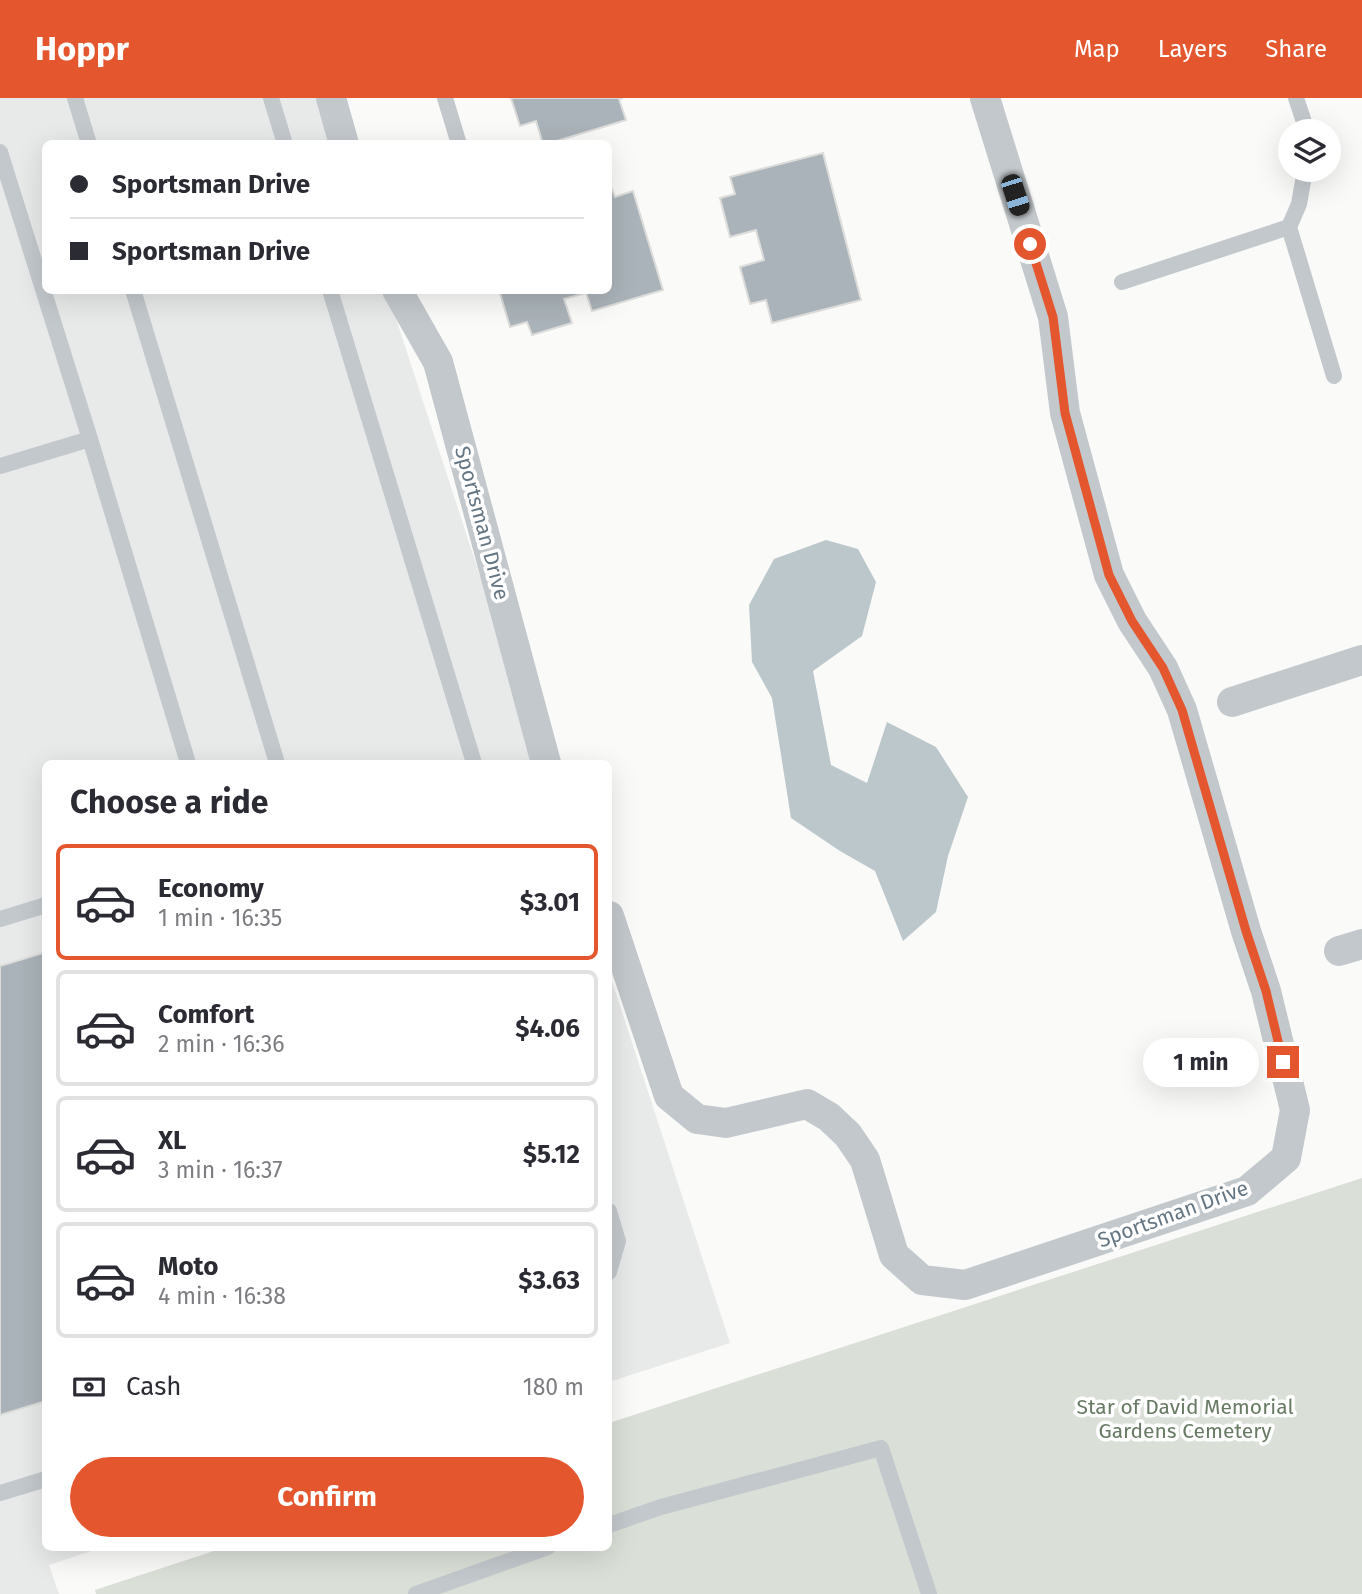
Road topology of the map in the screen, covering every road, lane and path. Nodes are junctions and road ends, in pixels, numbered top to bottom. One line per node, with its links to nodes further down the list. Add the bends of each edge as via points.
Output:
1 (75, 98): 8 (lane)
2 (271, 98): 9 (lane)
3 (331, 98): 10 (street)
4 (445, 98): 11 (lane)
5 (985, 98): 32 (street, Sportsman Drive, via 1053,317 1065,413 1109,575 1182,710 1266,991 1295,1110 1286,1158 1247,1191 965,1285 922,1279 894,1255 865,1160 829,1117 807,1104 726,1124 697,1119 669,1096)
6 (1296, 98): 7 (lane)
7 (1303, 119)
8 (88, 140)
9 (284, 140)
10 (343, 140)
11 (458, 140)
12 (0, 152): 16 (lane)
13 (1303, 182): 14 (lane)
14 (1289, 227): 15 (lane); 21 (lane)
15 (1122, 282)
16 (42, 286)
17 (45, 294): 22 (lane)
18 (135, 294): 27 (lane)
19 (331, 294): 28 (lane)
20 (399, 294): 29 (street, Sportsman Drive, via 438,362)
21 (1334, 376)
22 (90, 439): 23 (lane); 26 (lane)
23 (0, 466)
24 (1362, 660): 25 (street)
25 (1232, 702)
26 (187, 760)
27 (276, 760)
28 (473, 760)
29 (545, 760)
30 (42, 906): 31 (lane)
31 (0, 919)
32 (612, 925)
33 (612, 1221): 34 (lane, via 618,1241)
34 (612, 1262)
35 (42, 1480): 36 (lane)
36 (0, 1493)
37 (612, 1524): 40 (lane, via 881,1448)
38 (537, 1551): 39 (lane)
39 (416, 1594)
40 (929, 1594)

